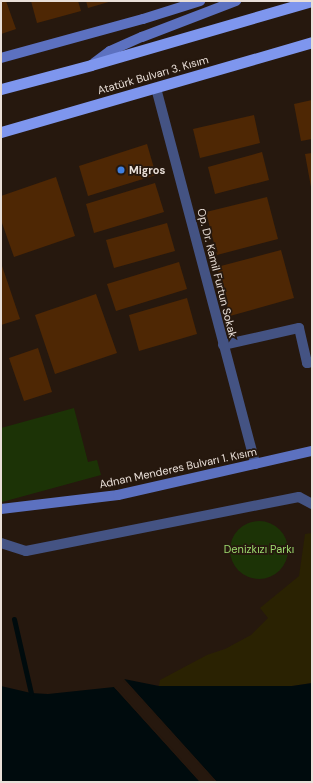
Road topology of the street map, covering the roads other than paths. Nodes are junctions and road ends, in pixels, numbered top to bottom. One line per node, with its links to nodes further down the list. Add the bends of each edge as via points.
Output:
1 (200, 1): 5 (main road)
2 (236, 1): 6 (main road, via 110,51)
3 (311, 1): 6 (highway)
4 (312, 42): 7 (highway, Atatürk Bulvarı 3. Kısım)
5 (1, 58)
6 (92, 65): 8 (highway)
7 (156, 88): 9 (highway, Atatürk Bulvarı 3. Kısım); 10 (street, Op. Dr. Kamil Furtun Sokak)
8 (1, 89)
9 (1, 132)
10 (223, 345): 11 (street, via 299,328 307,363); 13 (street, Op. Dr. Kamil Furtun Sokak)
11 (312, 362)
12 (312, 451): 13 (main road, Adnan Menderes Bulvarı 1. Kısım)
13 (255, 464): 15 (main road, Adnan Menderes Bulvarı 1. Kısım, via 118,495)
14 (312, 504): 16 (street, via 299,497 26,551)
15 (1, 509)
16 (1, 543)

